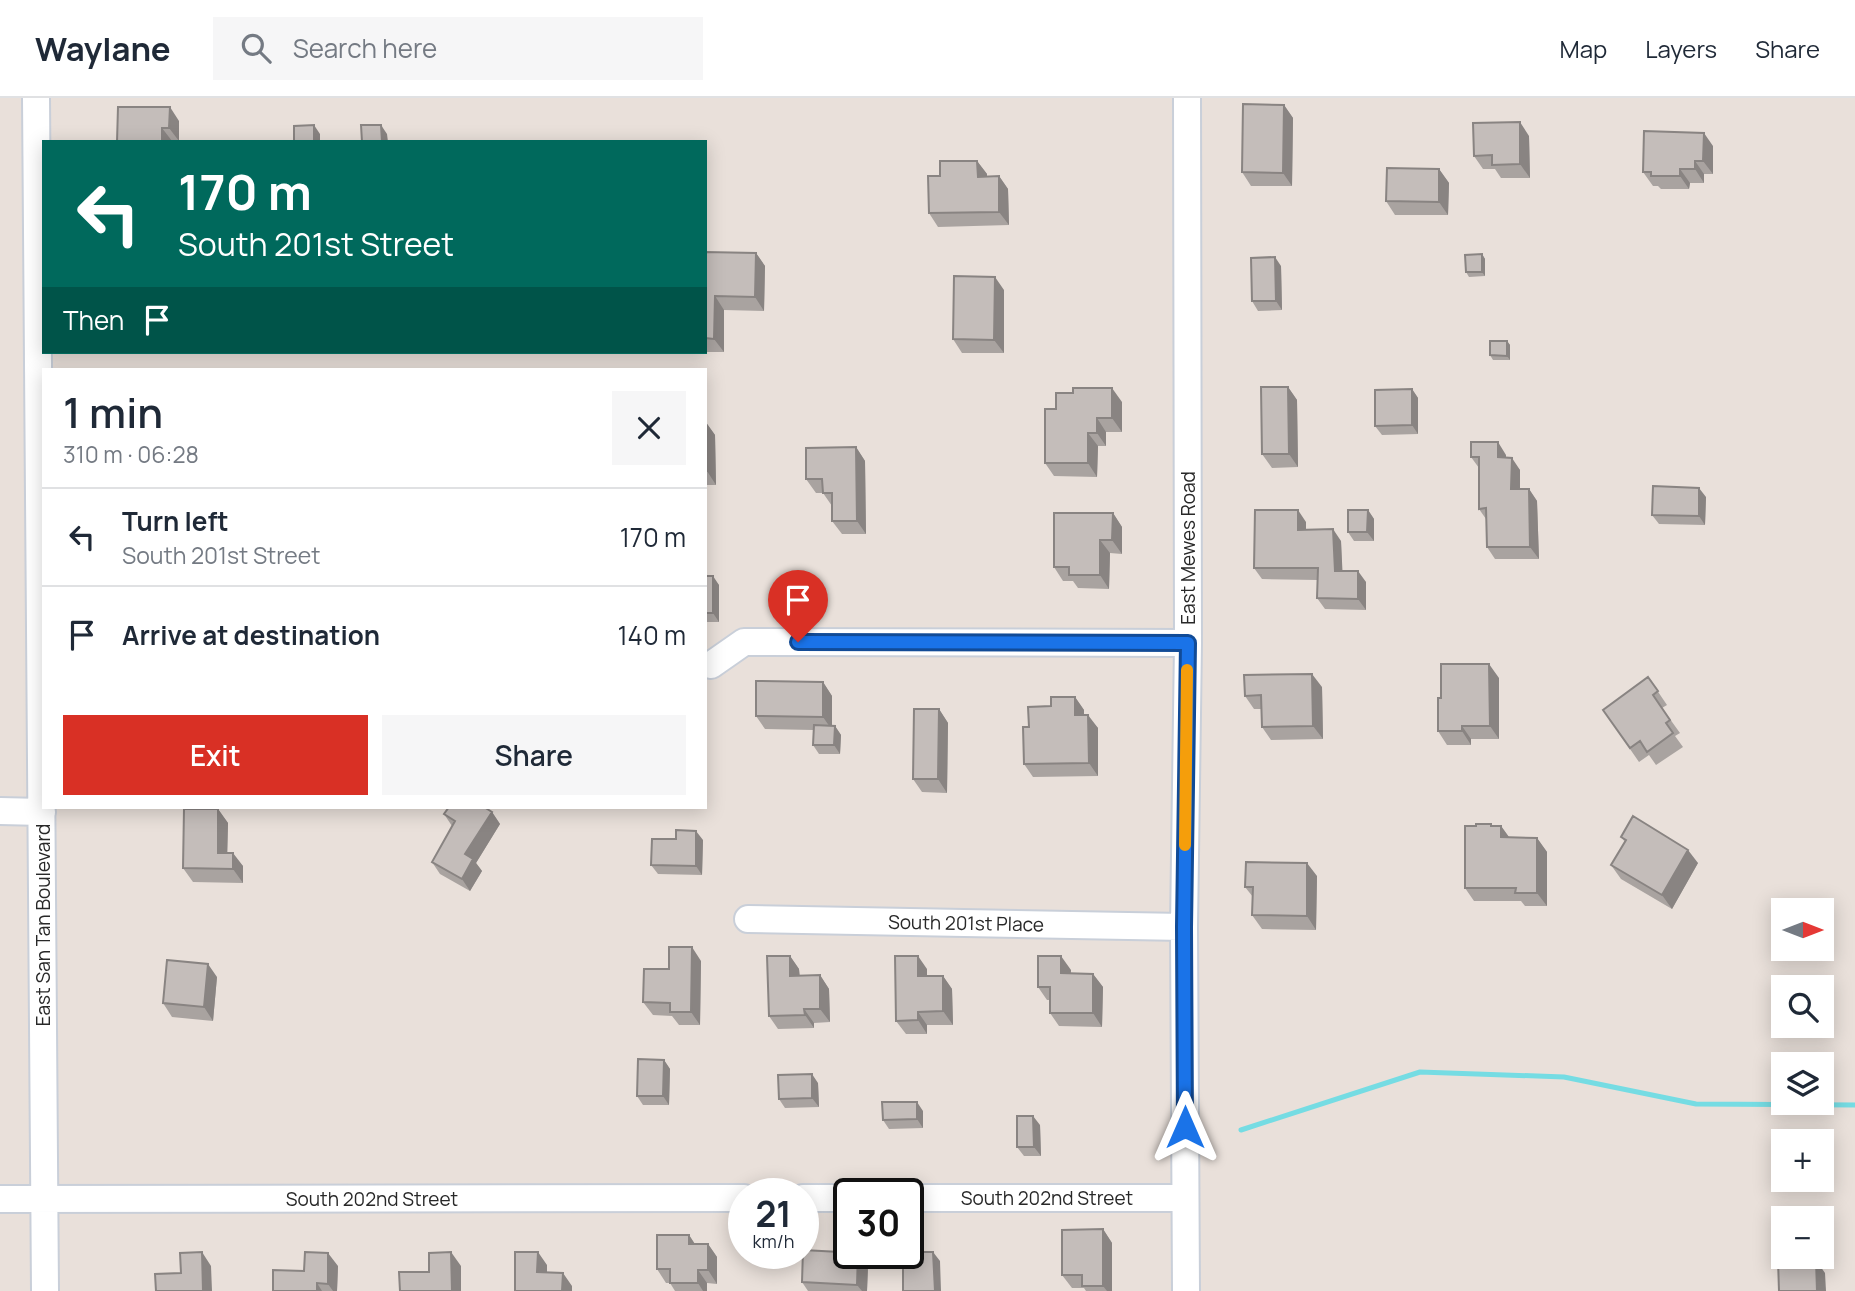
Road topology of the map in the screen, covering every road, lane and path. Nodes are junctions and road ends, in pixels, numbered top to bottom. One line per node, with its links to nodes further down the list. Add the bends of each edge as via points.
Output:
1 (36, 98): 5 (street, East San Tan Boulevard)
2 (1187, 98): 3 (street, East Mewes Road)
3 (1188, 643): 4 (street, via 744,642); 10 (street, East Mewes Road)
4 (711, 665)
5 (42, 697)
6 (42, 797): 8 (street)
7 (43, 809): 15 (street, East San Tan Boulevard)
8 (0, 811)
9 (748, 919): 10 (street, South 201st Place)
10 (1184, 927): 13 (street, East Mewes Road)
11 (728, 1198): 15 (street, South 202nd Street)
12 (924, 1198): 13 (street, South 202nd Street)
13 (1185, 1198): 17 (street, East Mewes Road)
14 (0, 1199): 15 (street, South 202nd Street)
15 (46, 1199): 16 (street, East San Tan Boulevard)
16 (46, 1291)
17 (1186, 1291)

